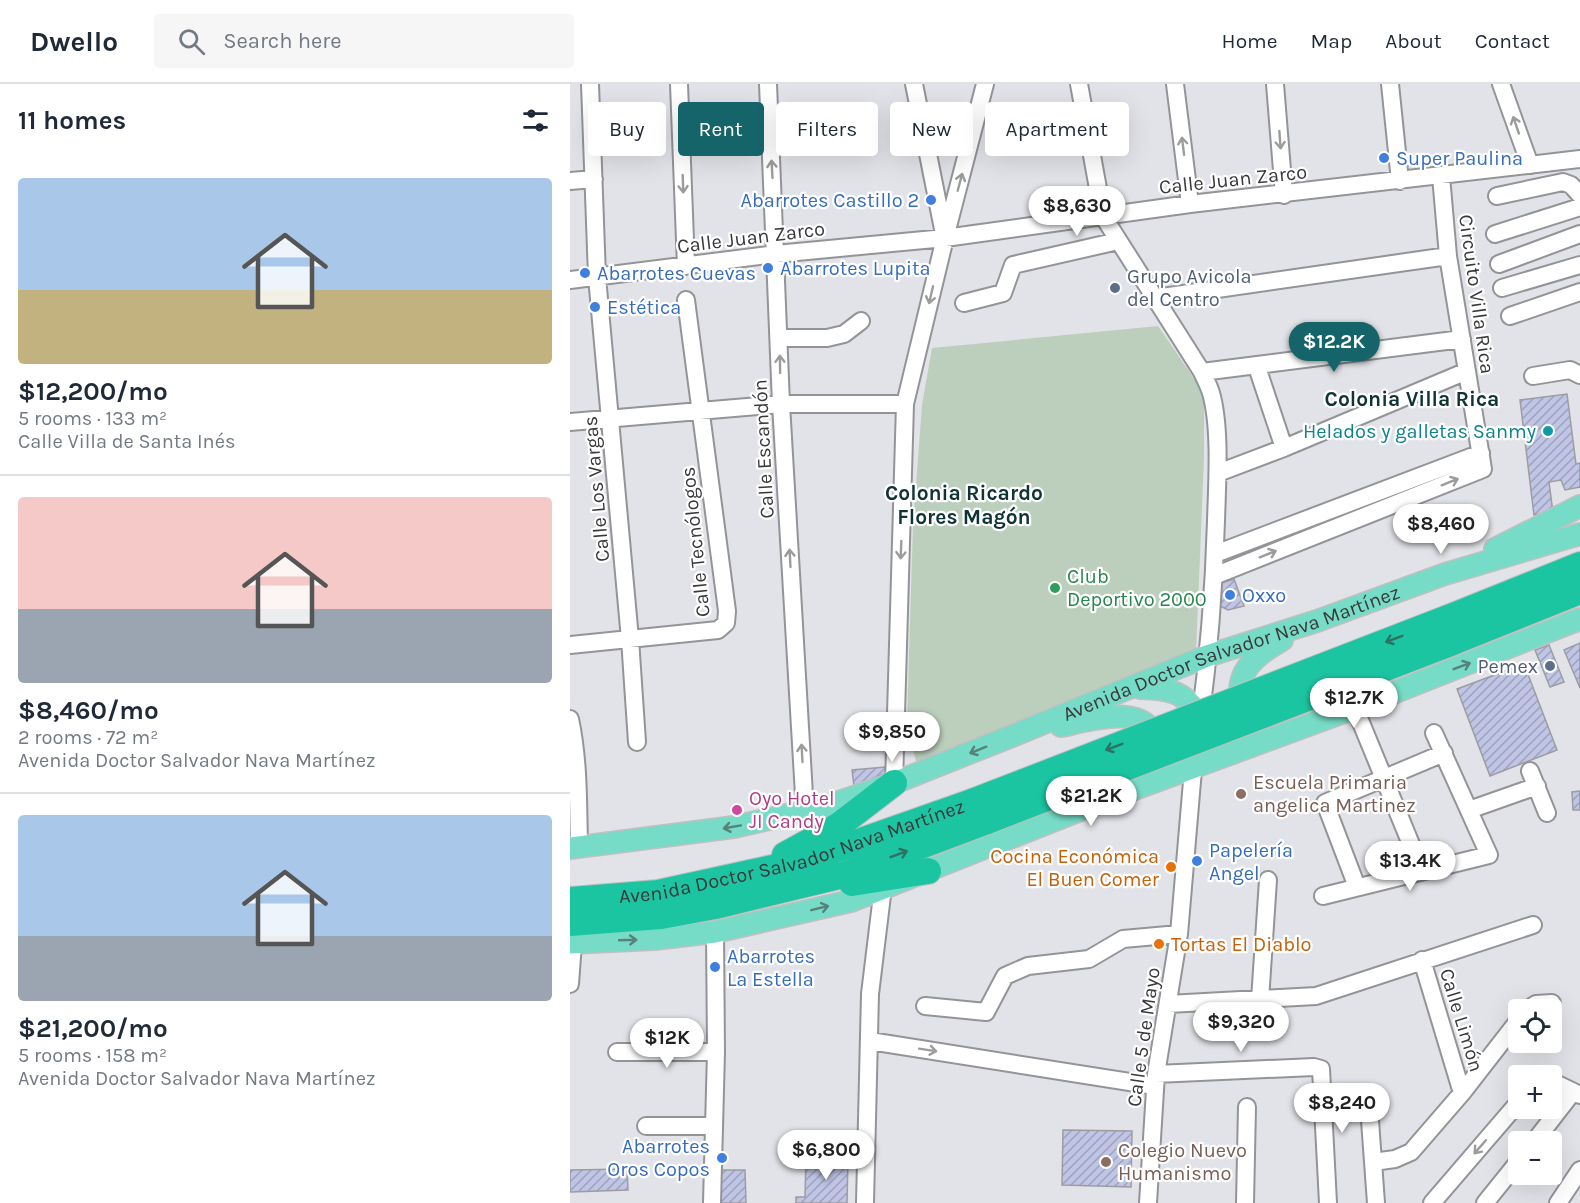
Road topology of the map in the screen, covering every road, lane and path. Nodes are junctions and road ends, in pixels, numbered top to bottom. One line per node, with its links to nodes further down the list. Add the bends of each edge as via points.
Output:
1 (590, 84): 14 (street, Calle Los Vargas)
2 (679, 84): 31 (street, one-way to 31)
3 (768, 84): 27 (street, Calle Escandón, one-way to 3)
4 (914, 84): 25 (street)
5 (985, 84): 25 (street, one-way to 5)
6 (1079, 84): 22 (street, Calle 5 de Mayo)
7 (1175, 84): 20 (street, one-way to 7)
8 (1275, 84): 17 (street, one-way to 17)
9 (1390, 84): 16 (street)
10 (1501, 84): 12 (street, one-way to 10)
11 (1580, 159): 12 (street, Calle Juan Zarco)
12 (1530, 165): 13 (street, Calle Juan Zarco)
13 (1441, 176): 16 (street, Calle Juan Zarco); 28 (street, Circuito Villa Rica)
14 (594, 178): 15 (street); 32 (street, Calle Los Vargas)
15 (570, 181)
16 (1400, 181): 17 (street, Calle Juan Zarco)
17 (1284, 195): 20 (street, Calle Juan Zarco)
18 (1580, 195): 19 (street, via 1571,184 1563,182)
19 (1497, 196)
20 (1190, 204): 22 (street, Calle Juan Zarco)
21 (1580, 207): 23 (street)
22 (1103, 216): 25 (street, Calle Juan Zarco); 26 (street, Calle 5 de Mayo)
23 (1495, 234)
24 (1580, 234): 29 (street)
25 (945, 238): 27 (street, Calle Juan Zarco); 49 (street, one-way to 49)
26 (1118, 241): 36 (street, Calle 5 de Mayo); 38 (street, via 1013,265 1003,293)
27 (776, 254): 31 (street, Calle Juan Zarco); 41 (street, Calle Escandón)
28 (1448, 256): 36 (street); 42 (street, Circuito Villa Rica)
29 (1499, 264)
30 (1580, 265): 34 (street)
31 (686, 266): 32 (street, Calle Juan Zarco)
32 (597, 277): 33 (street, Calle Juan Zarco); 51 (street, Calle Los Vargas)
33 (570, 280)
34 (1502, 288)
35 (1580, 291): 39 (street)
36 (1155, 298): 45 (street, Calle 5 de Mayo)
37 (686, 300): 50 (street, Calle Tecnólogos)
38 (964, 303)
39 (1509, 316)
40 (861, 321): 41 (street, via 844,334 826,338)
41 (780, 338): 48 (street, Calle Escandón, one-way to 41)
42 (1462, 339): 43 (street); 44 (street, Circuito Villa Rica)
43 (1257, 366): 45 (street); 53 (street)
44 (1467, 371): 53 (street); 54 (street, Circuito Villa Rica)
45 (1202, 372): 55 (street, Calle 5 de Mayo, via 1215,413)
46 (1580, 375): 47 (street, via 1570,370)
47 (1533, 376)
48 (781, 404): 49 (street); 50 (street); 92 (street, Calle Escandón, one-way to 48)
49 (905, 404): 88 (street, one-way to 88)
50 (702, 410): 51 (street); 72 (street, Calle Tecnólogos, via 726,623 718,630)
51 (610, 418): 52 (street); 72 (street, Calle Los Vargas)
52 (570, 422)
53 (1284, 448): 55 (street)
54 (1482, 461): 56 (street); 58 (street, one-way to 54)
55 (1218, 473): 61 (street, Calle 5 de Mayo)
56 (1348, 503): 58 (street); 61 (street)
57 (1580, 506): 63 (main road)
58 (1355, 520): 64 (street, one-way to 58)
59 (1580, 534): 63 (main road, Avenida Doctor Salvador Nava Martínez)
60 (1580, 551): 66 (highway)
61 (1215, 554): 64 (street, Calle 5 de Mayo)
62 (1580, 565): 66 (highway, Avenida Doctor Salvador Nava Martínez)
63 (1445, 574): 70 (main road, Avenida Doctor Salvador Nava Martínez)
64 (1214, 576): 74 (street, Calle 5 de Mayo)
65 (1580, 591): 68 (highway, Avenida Doctor Salvador Nava Martínez)
66 (1507, 593): 71 (highway, Avenida Doctor Salvador Nava Martínez)
67 (1580, 599): 68 (highway)
68 (1506, 619): 71 (highway, Avenida Doctor Salvador Nava Martínez)
69 (1580, 620): 76 (main road, one-way to 69)
70 (1317, 621): 74 (main road, Avenida Doctor Salvador Nava Martínez); 79 (main road, via 1256,657 1241,679 1239,691 1243,711 1251,725 1262,732)
71 (1451, 630): 91 (highway, Avenida Doctor Salvador Nava Martínez, bridge)
72 (630, 639): 73 (street, Calle Tecnólogos); 83 (street, Calle Los Vargas)
73 (570, 645)
74 (1207, 656): 75 (main road, Avenida Doctor Salvador Nava Martínez); 77 (street, Calle 5 de Mayo)
75 (1131, 687): 77 (main road, via 1175,691); 81 (main road, Avenida Doctor Salvador Nava Martínez)
76 (1355, 708): 79 (main road); 87 (street)
77 (1200, 716): 84 (main road, via 1222,742 1231,747); 86 (street, Calle 5 de Mayo)
78 (570, 719): 82 (street)
79 (1303, 727): 84 (main road)
80 (1434, 733): 85 (street)
81 (1012, 736): 88 (main road, Avenida Doctor Salvador Nava Martínez, one-way to 88); 89 (main road, via 1118,715 1143,724 1154,735 1154,760)
82 (572, 737): 94 (street, via 577,777)
83 (637, 742)
84 (1251, 746): 86 (main road)
85 (1444, 753): 87 (street); 90 (street)
86 (1193, 768): 89 (main road); 106 (street, Calle 5 de Mayo)
87 (1384, 779): 96 (street); 100 (street, via 1324,803)
88 (894, 783): 92 (main road, Avenida Doctor Salvador Nava Martínez); 97 (highway, via 844,821 789,853)
89 (1113, 797): 95 (main road)
90 (1469, 810): 93 (street, via 1534,778); 96 (street, via 1490,855)
91 (980, 811): 97 (highway, Avenida Doctor Salvador Nava Martínez, via 804,861); 102 (highway, Avenida Doctor Salvador Nava Martínez, one-way to 91, via 843,875)
92 (805, 812): 94 (main road, Avenida Doctor Salvador Nava Martínez, one-way to 94, via 734,827)
93 (1547, 813)
94 (574, 848)
95 (928, 871): 99 (main road); 102 (highway)
96 (1422, 871): 100 (street)
97 (720, 880): 103 (highway, Avenida Doctor Salvador Nava Martínez)
98 (1268, 880): 110 (street)
99 (883, 887): 105 (main road, one-way to 99, via 850,901); 114 (street, via 870,994)
100 (1357, 887): 101 (street)
101 (1323, 896)
102 (715, 906): 103 (highway, Avenida Doctor Salvador Nava Martínez, via 660,916)
103 (587, 907): 107 (highway, Avenida Doctor Salvador Nava Martínez)
104 (1533, 924): 108 (street)
105 (715, 932): 107 (main road, one-way to 105, via 654,939); 116 (street)
106 (1179, 934): 111 (street, Calle 5 de Mayo); 112 (street, via 1123,939 1089,959 1028,966 1005,976 986,1012)
107 (571, 936): 109 (street)
108 (1422, 960): 110 (street, via 1316,996); 120 (street, Calle Limón)
109 (570, 984)
110 (1260, 1000): 111 (street)
111 (1168, 1004): 117 (street, Calle 5 de Mayo)
112 (925, 1006)
113 (1508, 1034): 120 (street)
114 (870, 1041): 117 (street, one-way to 117); 131 (street)
115 (617, 1052): 116 (street)
116 (716, 1052): 125 (street)
117 (1156, 1080): 132 (street, Calle 5 de Mayo); 134 (street, via 1321,1069)
118 (1562, 1087): 121 (street)
119 (1368, 1093): 127 (street)
120 (1462, 1093): 127 (street, via 1411,1152)
121 (1576, 1094): 126 (street)
122 (1247, 1107): 133 (street)
123 (1508, 1115): 136 (street, one-way to 136)
124 (646, 1126): 125 (street)
125 (714, 1126): 130 (street)
126 (1544, 1131)
127 (1373, 1162): 135 (street)
128 (1580, 1170): 138 (street)
129 (1508, 1174): 137 (street)
130 (712, 1203)
131 (865, 1203)
132 (1148, 1203)
133 (1245, 1203)
134 (1328, 1203)
135 (1376, 1203)
136 (1432, 1203)
137 (1485, 1203)
138 (1558, 1203)

